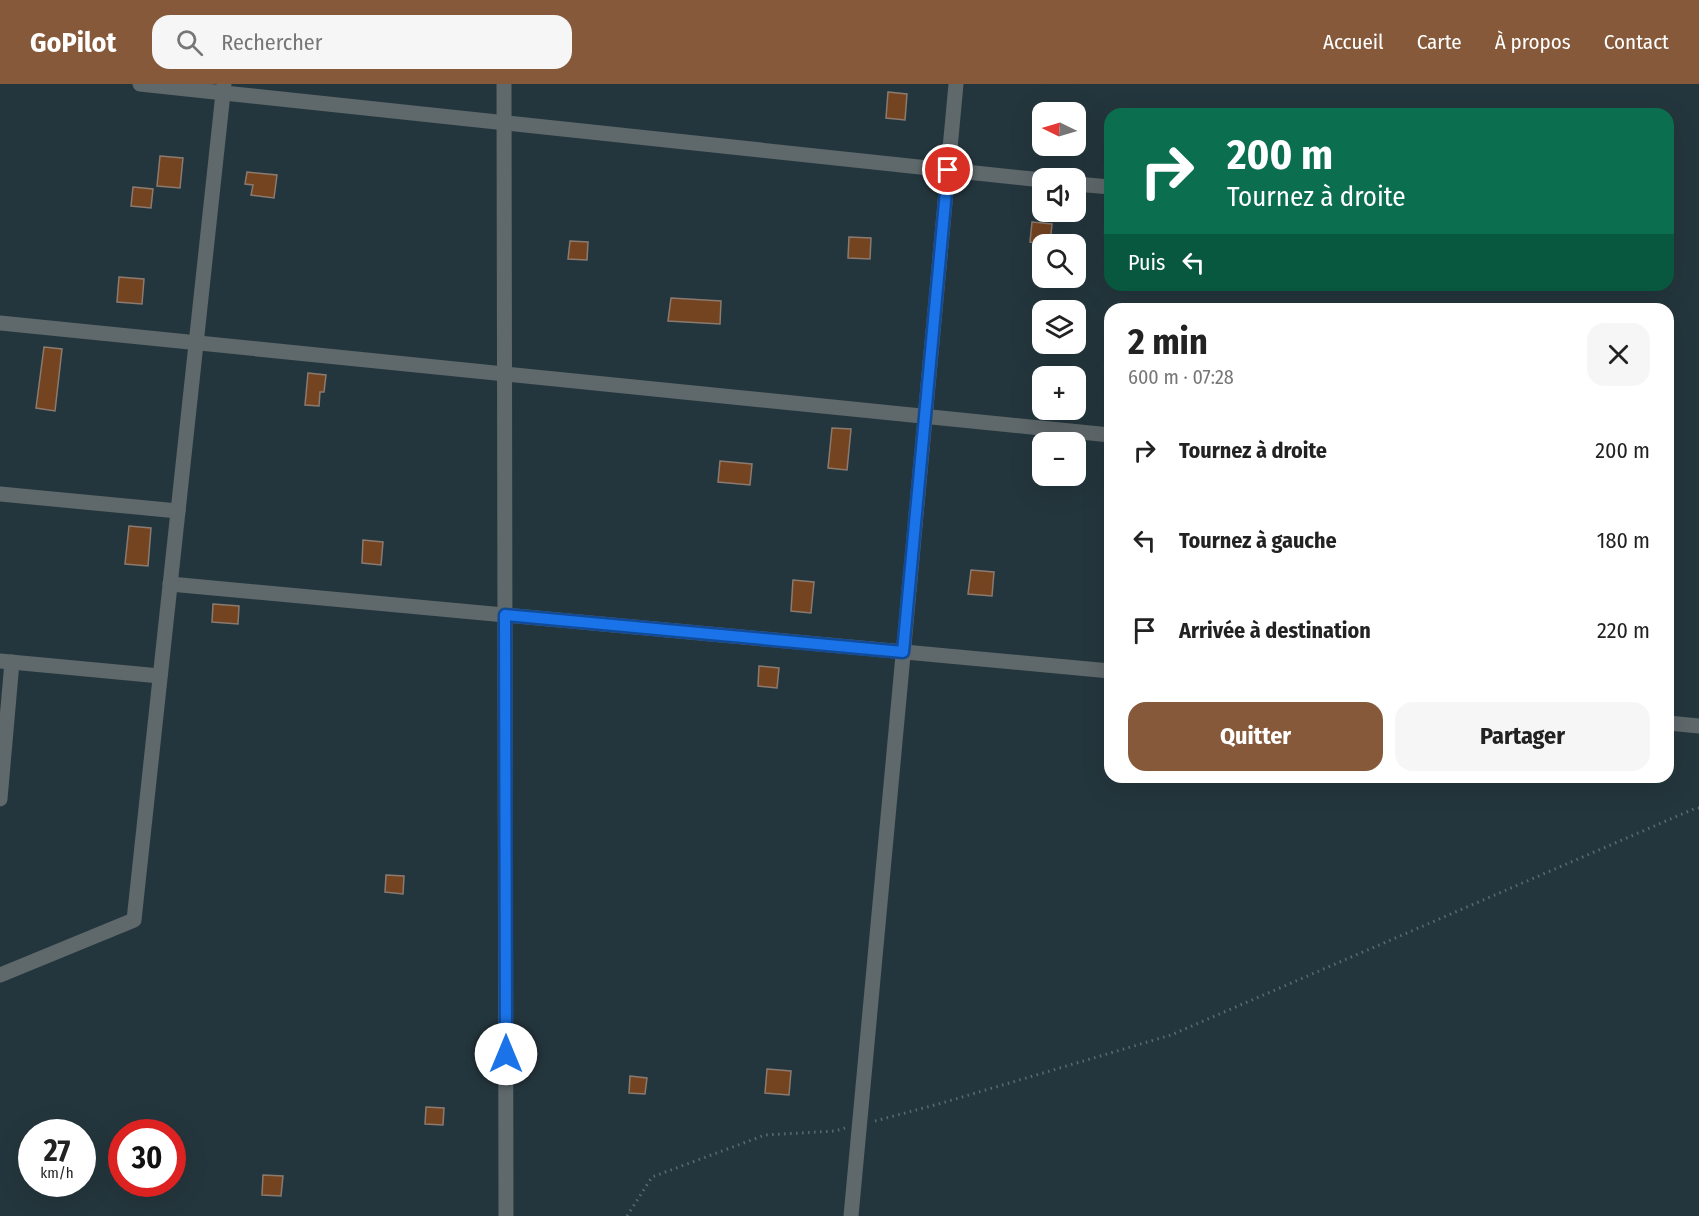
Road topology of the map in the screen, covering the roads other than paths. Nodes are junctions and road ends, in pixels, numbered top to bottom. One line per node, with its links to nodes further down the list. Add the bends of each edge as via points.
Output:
1 (140, 84): 4 (street)
2 (504, 84): 5 (street)
3 (956, 84): 6 (street)
4 (223, 88): 5 (street); 11 (street)
5 (504, 123): 6 (street); 12 (street)
6 (948, 170): 7 (street); 13 (street)
7 (1032, 179)
8 (1086, 185): 9 (street)
9 (1104, 186)
10 (0, 323): 11 (street)
11 (196, 343): 12 (street); 16 (street)
12 (504, 374): 13 (street); 18 (street)
13 (925, 416): 14 (street); 19 (street)
14 (1104, 434)
15 (0, 494): 16 (street)
16 (178, 511): 17 (street)
17 (170, 584): 18 (street); 22 (street)
18 (505, 615): 19 (street); 27 (street)
19 (903, 652): 21 (street); 28 (street)
20 (6, 662): 22 (street); 25 (street)
21 (1104, 671)
22 (160, 676): 26 (street, via 134,920)
23 (1674, 724): 24 (street)
24 (1699, 726)
25 (0, 799)
26 (0, 975)
27 (506, 1216)
28 (851, 1216)

